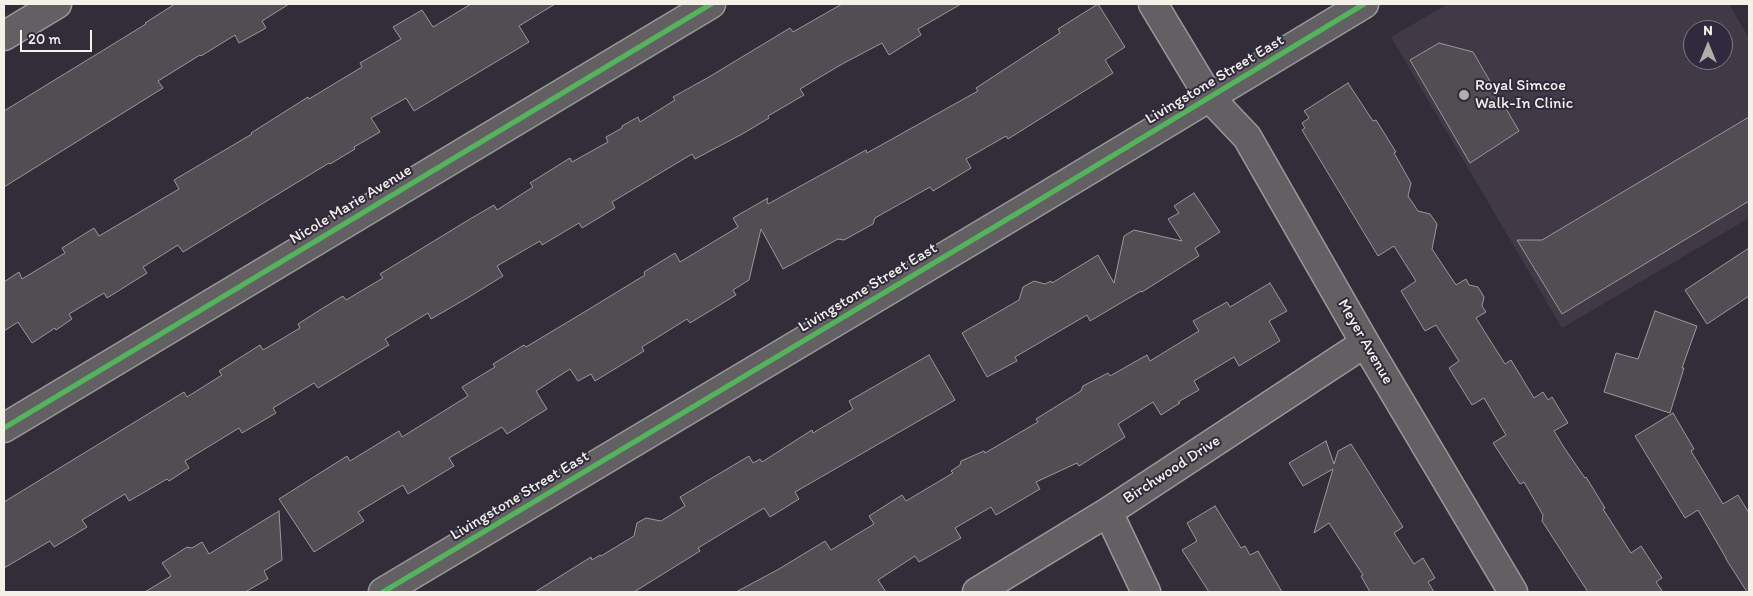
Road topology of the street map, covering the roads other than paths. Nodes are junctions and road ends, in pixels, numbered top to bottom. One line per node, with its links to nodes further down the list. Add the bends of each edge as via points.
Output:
1 (57, 4): 5 (street)
2 (711, 4): 8 (street, Nicole Marie Avenue)
3 (1153, 4): 6 (street, Meyer Avenue)
4 (1364, 4): 6 (street, Livingstone Street East)
5 (4, 36)
6 (1210, 97): 7 (street, Meyer Avenue, via 1247,137); 10 (street, Livingstone Street East)
7 (1365, 343): 9 (street, Birchwood Drive); 13 (street, Meyer Avenue)
8 (5, 424)
9 (1108, 512): 11 (street, Birchwood Drive); 12 (street)
10 (383, 592)
11 (977, 592)
12 (1146, 592)
13 (1512, 592)

